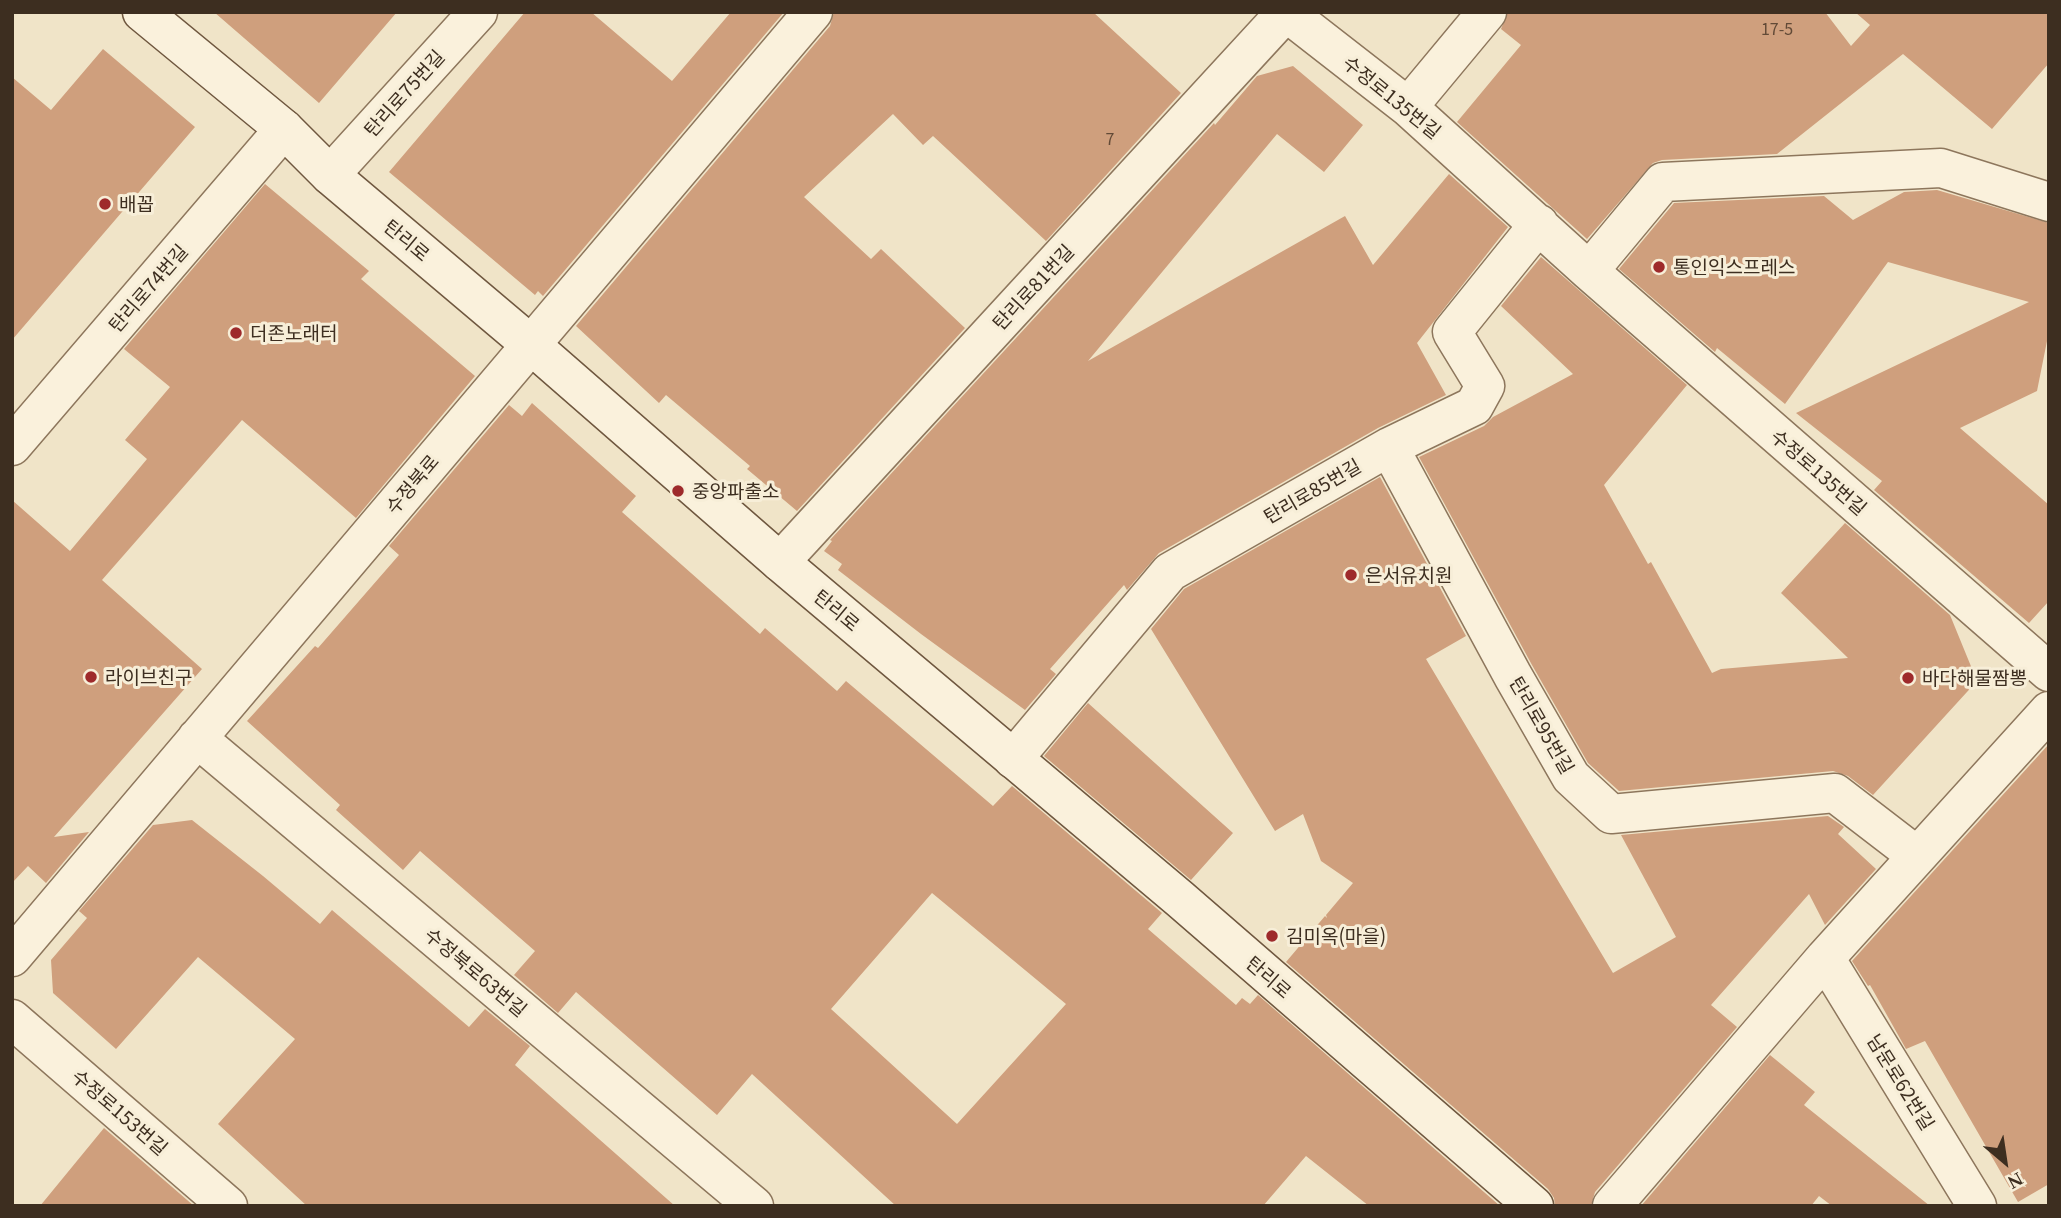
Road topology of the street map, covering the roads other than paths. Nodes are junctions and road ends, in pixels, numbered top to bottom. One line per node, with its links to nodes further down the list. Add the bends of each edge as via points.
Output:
1 (142, 12): 7 (street, 탄리로)
2 (478, 12): 8 (street, 탄리로75번길)
3 (813, 12): 12 (street, 수정북로)
4 (1286, 12): 6 (street, 수정로135번길); 15 (street, 탄리로81번길)
5 (1487, 12): 6 (street)
6 (1408, 107): 10 (street, 수정로135번길)
7 (284, 129): 8 (street, 탄리로); 13 (street, 탄리로74번길)
8 (330, 175): 12 (street, 탄리로)
9 (2049, 202): 11 (street, via 1941,168 1663,182)
10 (1539, 224): 11 (street, 수정로135번길); 14 (street, 탄리로85번길, via 1452,332 1485,386 1474,406)
11 (1589, 271): 16 (street, 수정로135번길)
12 (530, 344): 15 (street, 탄리로); 18 (street, 수정북로)
13 (12, 446)
14 (1390, 447): 19 (street, 탄리로85번길, via 1170,572); 20 (street, 탄리로95번길, via 1571,777 1611,814 1835,793)
15 (780, 562): 19 (street, 탄리로)
16 (2049, 672)
17 (2049, 711): 20 (street)
18 (197, 738): 21 (street, 수정북로); 25 (street, 수정북로63번길)
19 (1013, 759): 26 (street, 탄리로)
20 (1917, 856): 22 (street)
21 (12, 957)
22 (1825, 958): 27 (street); 28 (street, 남문로62번길)
23 (12, 1019): 24 (street, 수정로153번길)
24 (229, 1206)
25 (754, 1206)
26 (1534, 1206)
27 (1612, 1206)
28 (1977, 1206)

